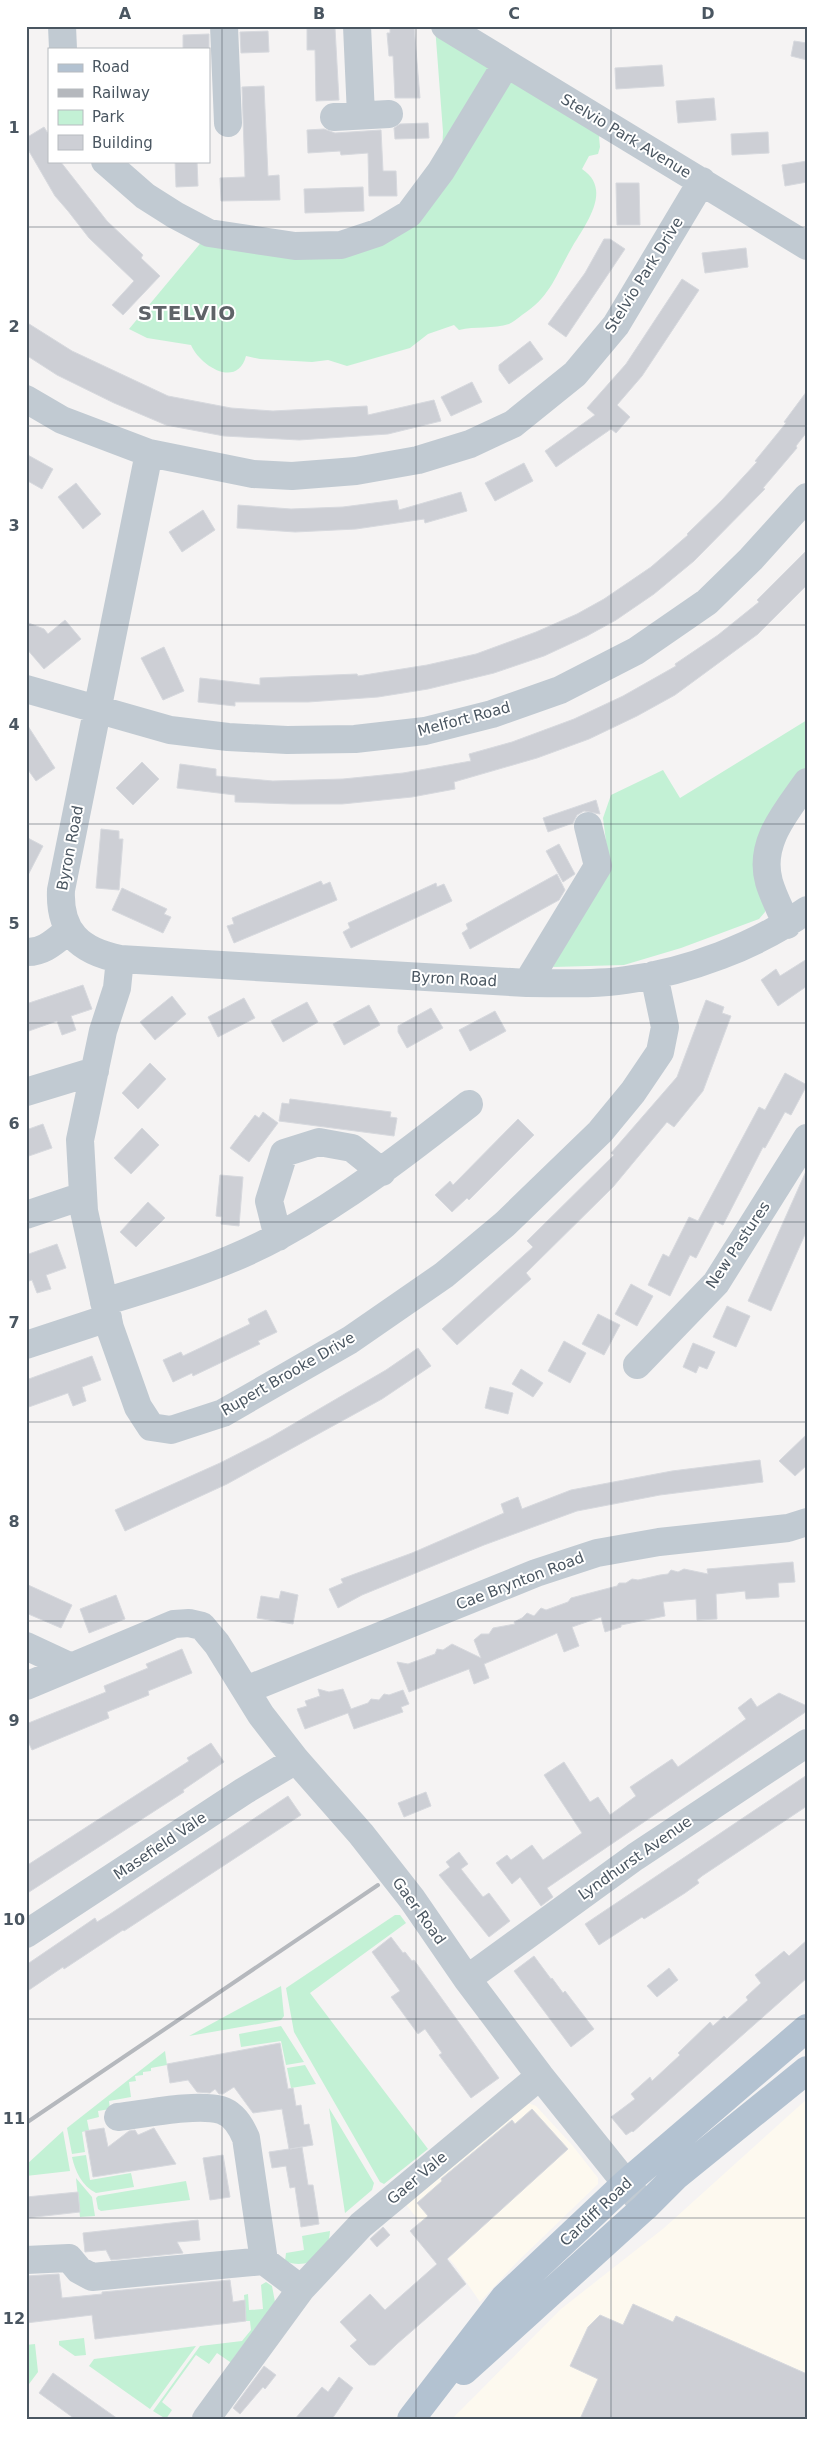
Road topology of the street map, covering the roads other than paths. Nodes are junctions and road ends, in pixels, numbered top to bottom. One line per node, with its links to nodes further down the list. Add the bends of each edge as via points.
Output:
1 (62, 26): 5 (street)
2 (224, 26): 7 (street)
3 (358, 26): 9 (street)
4 (445, 26): 6 (street, Stelvio Park Avenue)
5 (63, 48)
6 (506, 64): 11 (street, via 441,172 408,214 377,233 341,245 295,246 209,233 145,196); 12 (street, Stelvio Park Avenue)
7 (221, 111)
8 (390, 114): 9 (street)
9 (361, 115): 10 (street)
10 (334, 117)
11 (106, 162)
12 (702, 181): 13 (street, Stelvio Park Avenue); 15 (street, Stelvio Park Drive, via 616,325 575,374 513,424 470,444 418,460 356,471 292,476 253,474)
13 (807, 246)
14 (26, 399): 15 (street, Stelvio Park Drive, via 62,420)
15 (149, 453): 18 (street, Byron Road)
16 (807, 498): 18 (street, Melfort Road, via 752,559 707,602 636,651 560,690 492,714 425,731 355,739 287,740 170,730)
17 (26, 689): 18 (street, Melfort Road)
18 (96, 711): 22 (street, Byron Road, via 61,890 63,916)
19 (807, 782): 21 (street, via 776,826 766,855 769,881)
20 (588, 826): 26 (street, via 598,866)
21 (797, 918): 25 (street, Byron Road, via 728,953)
22 (69, 930): 23 (street, via 45,948); 24 (street, Byron Road, via 87,949)
23 (26, 952)
24 (120, 958): 26 (street, Byron Road); 27 (street, Rupert Brooke Drive, via 115,994)
25 (654, 975): 26 (street, Byron Road, via 589,983); 35 (street, Rupert Brooke Drive, via 665,1027 660,1052 600,1132 505,1224 444,1275 350,1340 223,1413 171,1430 151,1427 138,1407)
26 (527, 983)
27 (95, 1071): 28 (street); 32 (street, Rupert Brooke Drive, via 80,1140)
28 (26, 1092)
29 (469, 1104): 31 (street)
30 (807, 1138): 37 (street, New Pastures, via 716,1283)
31 (382, 1172): 34 (street); 34 (street, via 352,1148 319,1142 284,1153 269,1201)
32 (83, 1196): 33 (street); 35 (street, Rupert Brooke Drive)
33 (26, 1215)
34 (278, 1237): 35 (street)
35 (106, 1310): 36 (street)
36 (26, 1345)
37 (638, 1365)
38 (807, 1522): 42 (street, Cae Brynton Road, via 788,1528 668,1541 597,1553 536,1573)
39 (26, 1646): 40 (street)
40 (70, 1666): 41 (street); 42 (street, Gaer Road, via 174,1624 189,1623 202,1626)
41 (26, 1686)
42 (246, 1690): 44 (street, Gaer Road)
43 (807, 1743): 46 (street, Lyndhurst Avenue, via 635,1857)
44 (296, 1760): 45 (street, Masefield Vale, via 244,1790); 46 (street, Gaer Road, via 412,1899)
45 (26, 1934)
46 (467, 1979): 49 (street, Gaer Road)
47 (807, 2028): 51 (main road, Cardiff Road)
48 (807, 2070): 52 (main road, Cardiff Road, via 676,2176)
49 (540, 2076): 51 (street, Gaer Road); 55 (street, Gaer Vale, via 361,2225)
50 (118, 2117): 54 (street, via 203,2108 222,2110 240,2123 246,2138)
51 (625, 2184): 52 (street, Gaer Road); 57 (main road, Cardiff Road, via 504,2298)
52 (645, 2207): 57 (main road, Cardiff Road)
53 (26, 2260): 54 (street, via 69,2258 78,2270 92,2277)
54 (264, 2261): 55 (street)
55 (301, 2289): 56 (street, Gaer Vale)
56 (206, 2419)
57 (411, 2419)

